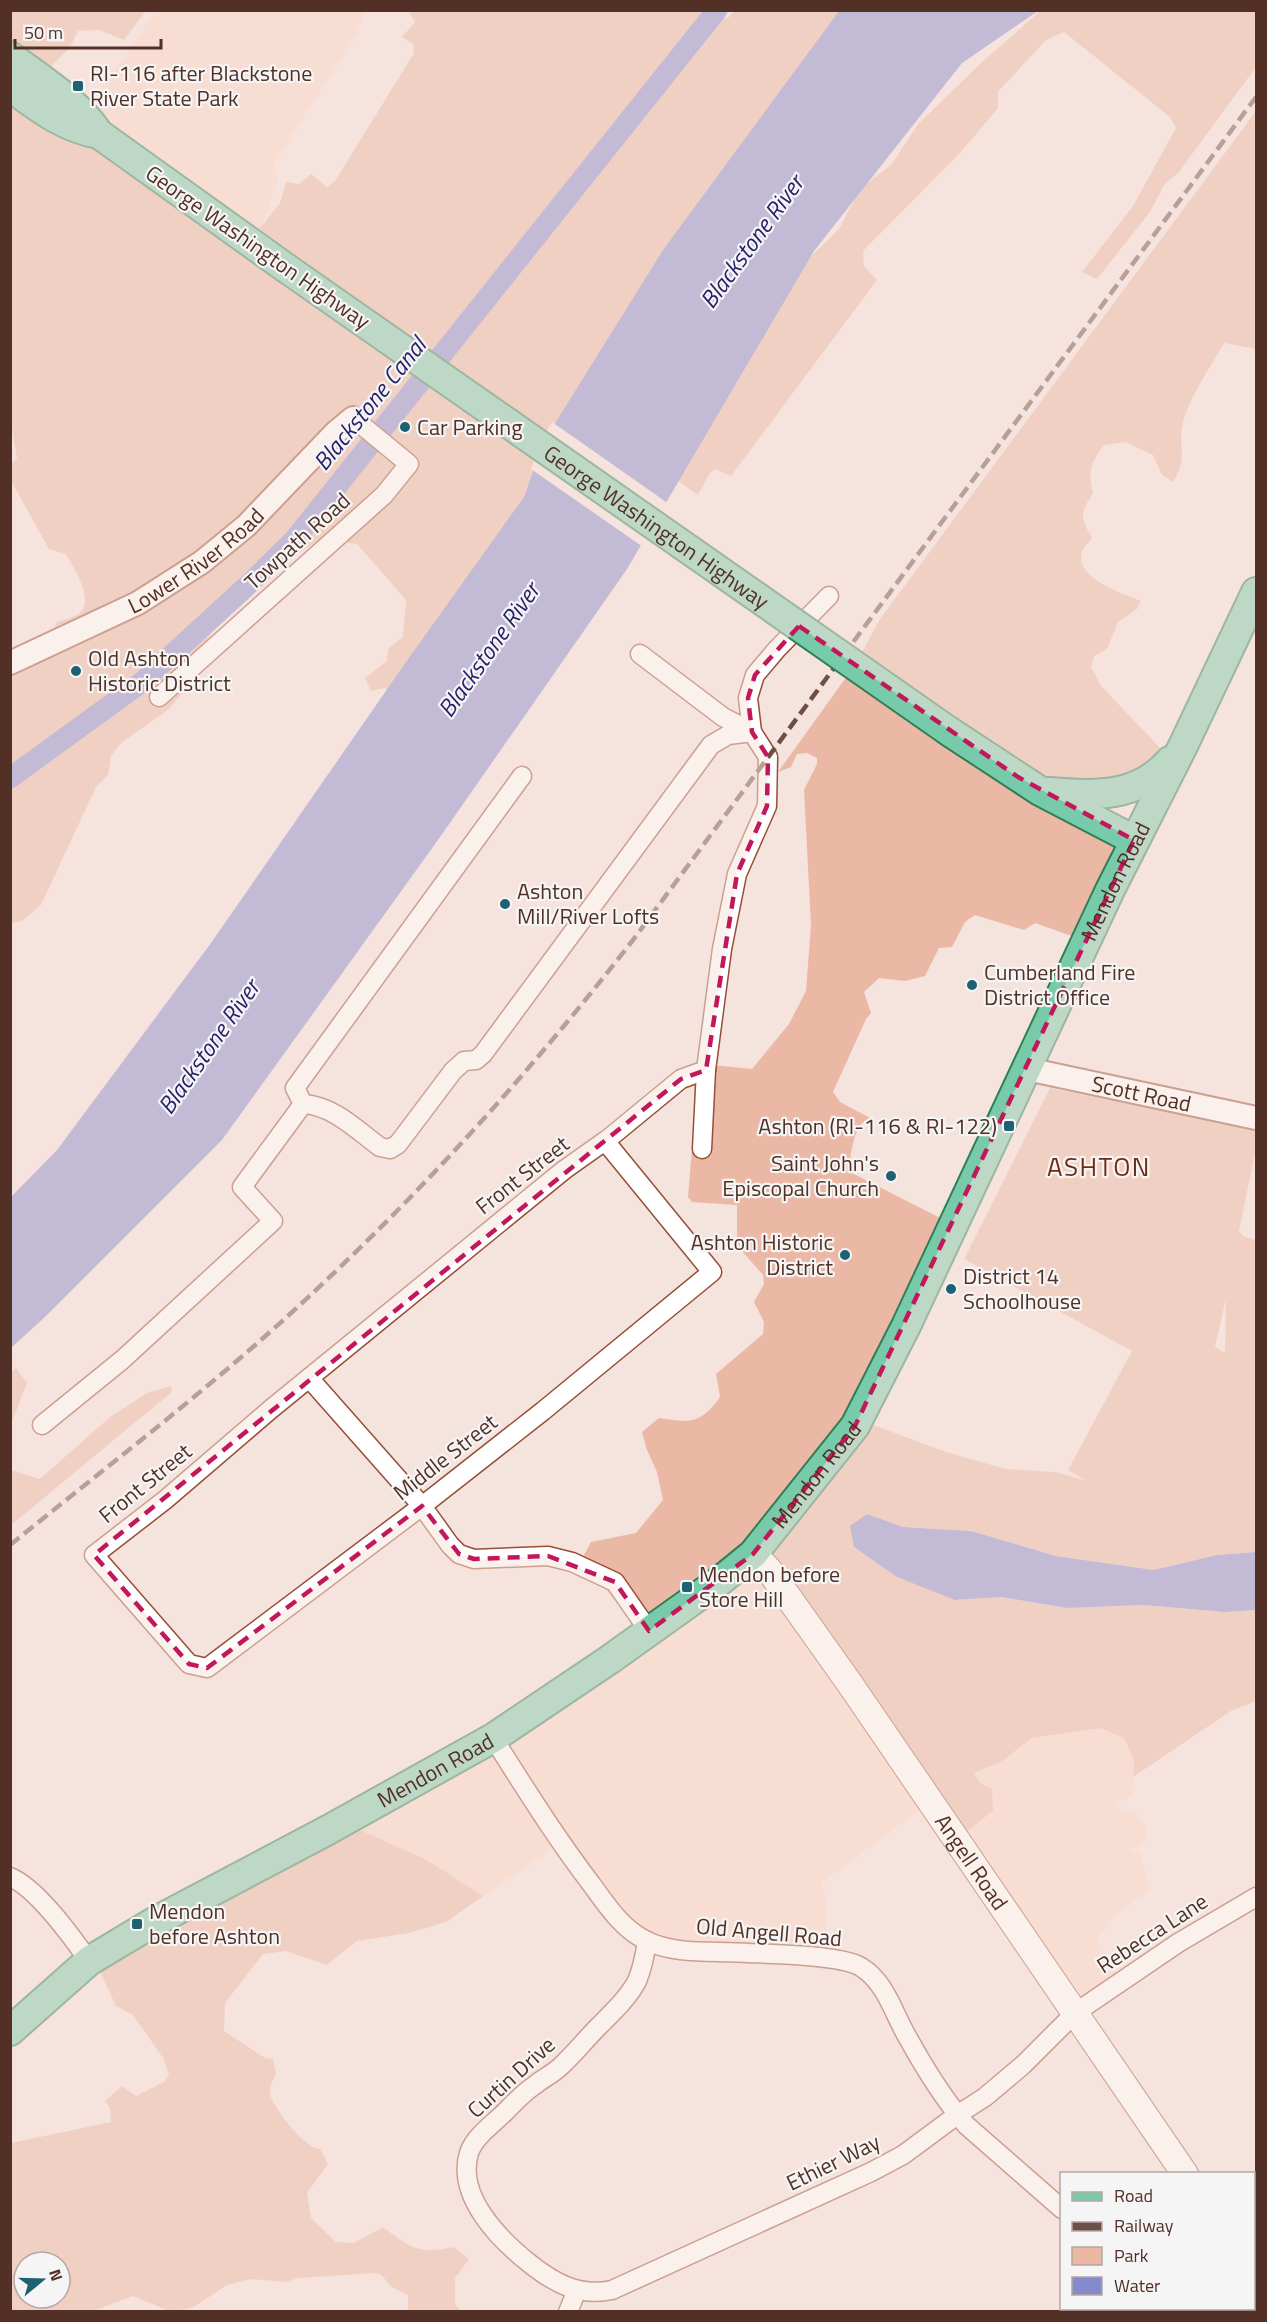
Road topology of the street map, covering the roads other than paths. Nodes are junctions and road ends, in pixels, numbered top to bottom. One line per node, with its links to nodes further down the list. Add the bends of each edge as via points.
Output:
1 (10, 56): 3 (main road, George Washington Highway, via 69,100)
2 (10, 87): 3 (main road, George Washington Highway, via 54,119 83,132)
3 (99, 134): 13 (main road, George Washington Highway, bridge, via 950,732)
4 (356, 421): 8 (street, Lower River Road, via 330,437 246,526 202,562 138,603); 9 (street, Towpath Road, via 408,464 384,495)
5 (1257, 592): 11 (main road, Mendon Road)
6 (829, 596): 10 (street, via 755,675 748,698)
7 (640, 654): 10 (street, via 723,717)
8 (10, 663)
9 (159, 697)
10 (752, 732): 16 (street, via 768,757 767,806 736,874); 17 (street, via 728,735 711,746 483,1054 476,1060 464,1061 453,1071 399,1144 390,1149 380,1147 331,1112 316,1104)
11 (1183, 746): 13 (main road, via 1157,774 1131,789 1095,794); 14 (main road, Mendon Road)
12 (522, 776): 17 (street, via 295,1088)
13 (1040, 791): 14 (main road, George Washington Highway)
14 (1134, 840): 15 (main road, Mendon Road)
15 (1027, 1069): 18 (street, Scott Road); 24 (main road, Mendon Road, via 855,1426)
16 (706, 1070): 19 (street, Front Street, via 681,1079); 20 (street)
17 (303, 1104): 22 (street, via 242,1187 273,1221 122,1360)
18 (1257, 1118)
19 (605, 1141): 21 (street, Front Street); 23 (street, Middle Street, via 712,1272)
20 (702, 1149)
21 (309, 1378): 23 (street); 26 (street, Front Street, via 94,1555 179,1654 189,1664)
22 (42, 1425)
23 (422, 1506): 25 (street, via 459,1554 474,1559 548,1556 572,1562 615,1582); 26 (street, Middle Street, via 207,1668)
24 (753, 1554): 25 (main road, Mendon Road); 32 (main road, Angell Road, via 769,1570 850,1684)
25 (649, 1631): 27 (main road, Mendon Road)
26 (201, 1668)
27 (493, 1738): 30 (street, Old Angell Road, via 567,1853 609,1908 631,1932); 31 (main road, Mendon Road)
28 (10, 1877): 31 (street, via 29,1887)
29 (1257, 1897): 32 (street, Rebecca Lane, via 1178,1943)
30 (647, 1941): 34 (street, Old Angell Road, via 673,1948 825,1958 863,1968 888,1998 935,2085); 37 (street, Curtin Drive, via 637,1980 614,2011 560,2067 511,2105 469,2152 466,2175 472,2196 492,2226 543,2275)
31 (89, 1961): 33 (main road, Mendon Road)
32 (1075, 2013): 34 (street, Ethier Way, via 1023,2065); 35 (main road, Angell Road)
33 (10, 2031)
34 (957, 2115): 36 (street, Old Angell Road); 37 (street, Ethier Way, via 903,2155 851,2181 612,2289 598,2293)
35 (1184, 2172)
36 (1060, 2207)
37 (577, 2290): 38 (street)
38 (568, 2312)

